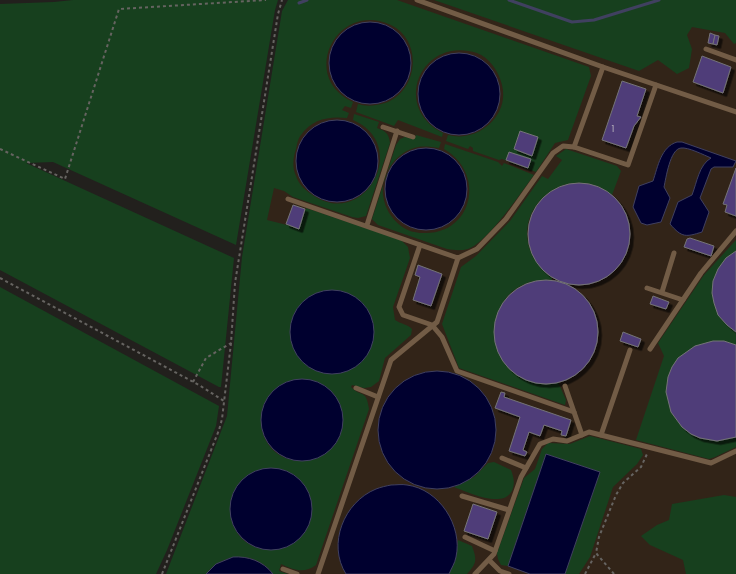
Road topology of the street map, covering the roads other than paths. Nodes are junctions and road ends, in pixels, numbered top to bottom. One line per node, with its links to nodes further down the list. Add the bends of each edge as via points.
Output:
1 (417, 0): 4 (lane)
2 (706, 49): 3 (lane)
3 (736, 60)
4 (603, 67): 5 (lane); 10 (lane)
5 (656, 85): 6 (lane); 10 (lane, via 628,165)
6 (736, 112)
7 (383, 126): 8 (lane)
8 (397, 131): 9 (lane); 12 (lane)
9 (413, 137)
10 (574, 146): 16 (lane, via 563,146 554,153 506,219 477,249)
11 (288, 199): 12 (lane)
12 (367, 225): 14 (lane)
13 (736, 231): 19 (lane, via 701,273)
14 (420, 245): 16 (lane); 20 (lane, via 399,307 403,315)
15 (674, 253): 18 (lane)
16 (458, 258): 20 (lane, via 437,322)
17 (647, 288): 18 (lane)
18 (662, 292): 19 (lane)
19 (683, 300): 21 (lane)
20 (432, 325): 25 (lane, via 391,360); 26 (lane, via 442,337 457,371)
21 (650, 349)
22 (630, 350): 28 (lane)
23 (565, 386): 26 (lane)
24 (356, 388): 25 (lane)
25 (378, 397): 39 (lane)
26 (574, 412): 27 (lane)
27 (582, 435): 28 (lane, via 589,432); 31 (lane, via 568,441 553,439 540,444)
28 (601, 435): 29 (lane, via 711,464)
29 (736, 451)
30 (502, 458): 31 (lane)
31 (526, 468): 33 (lane)
32 (462, 496): 33 (lane)
33 (509, 510): 35 (lane)
34 (465, 537): 35 (lane)
35 (495, 551): 36 (lane)
36 (489, 560): 40 (lane); 41 (lane, via 500,571)
37 (283, 569): 38 (lane)
38 (297, 574)
39 (318, 574)
40 (475, 574)
41 (509, 574)

